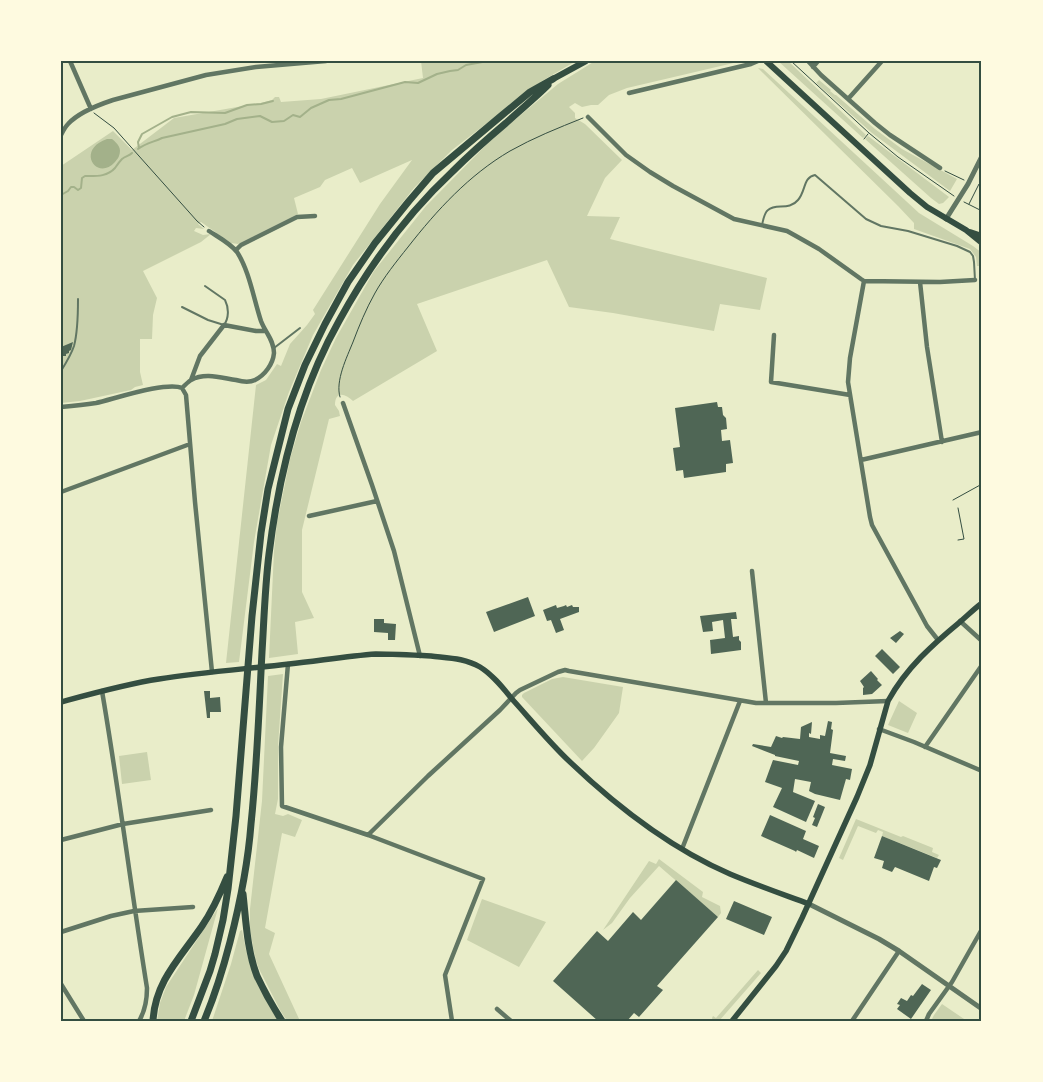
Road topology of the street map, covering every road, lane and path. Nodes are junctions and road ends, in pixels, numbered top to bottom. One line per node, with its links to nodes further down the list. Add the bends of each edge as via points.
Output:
1 (70, 61): 14 (street)
2 (326, 61): 14 (street, via 206,74)
3 (586, 61): 11 (main road)
4 (758, 61): 12 (street)
5 (791, 61): 16 (path)
6 (808, 61): 10 (street)
7 (818, 61): 10 (street)
8 (882, 61): 13 (street)
9 (770, 62): 28 (main road, via 910,193)
10 (813, 67): 13 (street)
11 (553, 79): 87 (highway, via 530,92 433,173 375,243 325,324 288,409 268,489 261,533); 88 (highway, via 438,185 388,244 339,320 309,385 282,476 269,552 251,825)
12 (629, 93)
13 (848, 99): 20 (street, via 890,135)
14 (91, 109): 17 (street, via 68,124); 31 (path, via 114,128)
15 (588, 117): 29 (street, via 626,155 650,172 734,219); 50 (path, via 508,152 467,182 436,212 373,296 344,366 338,389)
16 (869, 133): 18 (path); 23 (path)
17 (61, 135)
18 (864, 139)
19 (982, 156): 21 (street)
20 (940, 168): 21 (path)
21 (968, 183): 28 (street)
22 (982, 186): 25 (path, via 978,184)
23 (956, 197)
24 (962, 201): 25 (path)
25 (969, 204): 26 (path)
26 (982, 211)
27 (315, 216): 34 (street, via 297,217)
28 (946, 219): 30 (main road)
29 (762, 226): 35 (lane, via 768,210 797,202 808,178 815,175 866,219 970,252); 36 (street, via 787,231)
30 (966, 230): 32 (main road); 33 (main road)
31 (209, 231): 34 (street)
32 (982, 236)
33 (982, 243)
34 (236, 250): 43 (street)
35 (975, 280): 37 (street)
36 (864, 281): 37 (street); 49 (street, via 849,366)
37 (920, 282): 54 (street)
38 (205, 286): 41 (lane, via 227,304)
39 (78, 299): 46 (lane, via 74,346)
40 (182, 306): 41 (lane)
41 (224, 325): 43 (street); 47 (street, via 204,349)
42 (300, 328): 45 (lane)
43 (266, 331): 45 (street)
44 (774, 335): 49 (street, via 771,382)
45 (274, 348): 47 (street, via 268,368 250,382 211,376)
46 (61, 371)
47 (191, 380): 48 (street)
48 (182, 388): 52 (street, via 173,386 96,403); 55 (street, via 186,395)
49 (850, 395): 56 (street)
50 (340, 397)
51 (343, 403): 60 (street)
52 (61, 407)
53 (982, 432): 54 (street)
54 (942, 442): 56 (street)
55 (190, 444): 58 (street); 72 (street)
56 (861, 460): 67 (street, via 872,524 927,626)
57 (982, 484): 59 (path)
58 (61, 492)
59 (953, 500)
60 (377, 501): 62 (street); 69 (street, via 394,551)
61 (958, 508): 63 (path, via 964,540)
62 (309, 516)
63 (958, 540)
64 (752, 571): 78 (street)
65 (982, 604): 66 (main road)
66 (960, 621): 67 (main road); 68 (street)
67 (938, 640): 75 (main road, via 913,664)
68 (982, 641)
69 (420, 656): 70 (main road, via 375,654); 74 (main road, via 467,661)
70 (286, 664): 72 (main road); 84 (street, via 280,747 282,806)
71 (982, 665): 80 (street)
72 (212, 672): 73 (main road)
73 (102, 691): 77 (main road); 83 (street)
74 (514, 695): 76 (street, via 565,670); 84 (street); 86 (main road, via 567,760 617,805)
75 (888, 700): 78 (street); 79 (main road)
76 (740, 701): 78 (street); 86 (street)
77 (61, 702)
78 (766, 703)
79 (879, 729): 80 (street); 89 (main road, via 870,764)
80 (925, 747): 81 (street)
81 (982, 771)
82 (212, 810): 83 (street)
83 (123, 824): 85 (street); 91 (street)
84 (368, 835): 105 (street, via 483,879 445,976)
85 (61, 840)
86 (682, 849): 89 (main road, via 730,874)
87 (230, 870): 101 (highway, via 213,909 162,984); 102 (highway, via 215,954)
88 (243, 885): 103 (highway, via 218,987); 104 (highway, via 247,934 257,975)
89 (809, 904): 94 (street); 107 (main road, via 786,951)
90 (193, 907): 91 (street)
91 (134, 911): 93 (street); 100 (street, via 147,988)
92 (982, 929): 96 (street)
93 (61, 932)
94 (899, 951): 96 (street); 108 (street)
95 (61, 986): 99 (street)
96 (949, 986): 98 (street); 109 (street)
97 (497, 1009): 106 (street)
98 (982, 1009)
99 (84, 1021)
100 (139, 1021)
101 (153, 1021)
102 (191, 1021)
103 (204, 1021)
104 (282, 1021)
105 (452, 1021)
106 (511, 1021)
107 (732, 1021)
108 (852, 1021)
109 (926, 1021)

